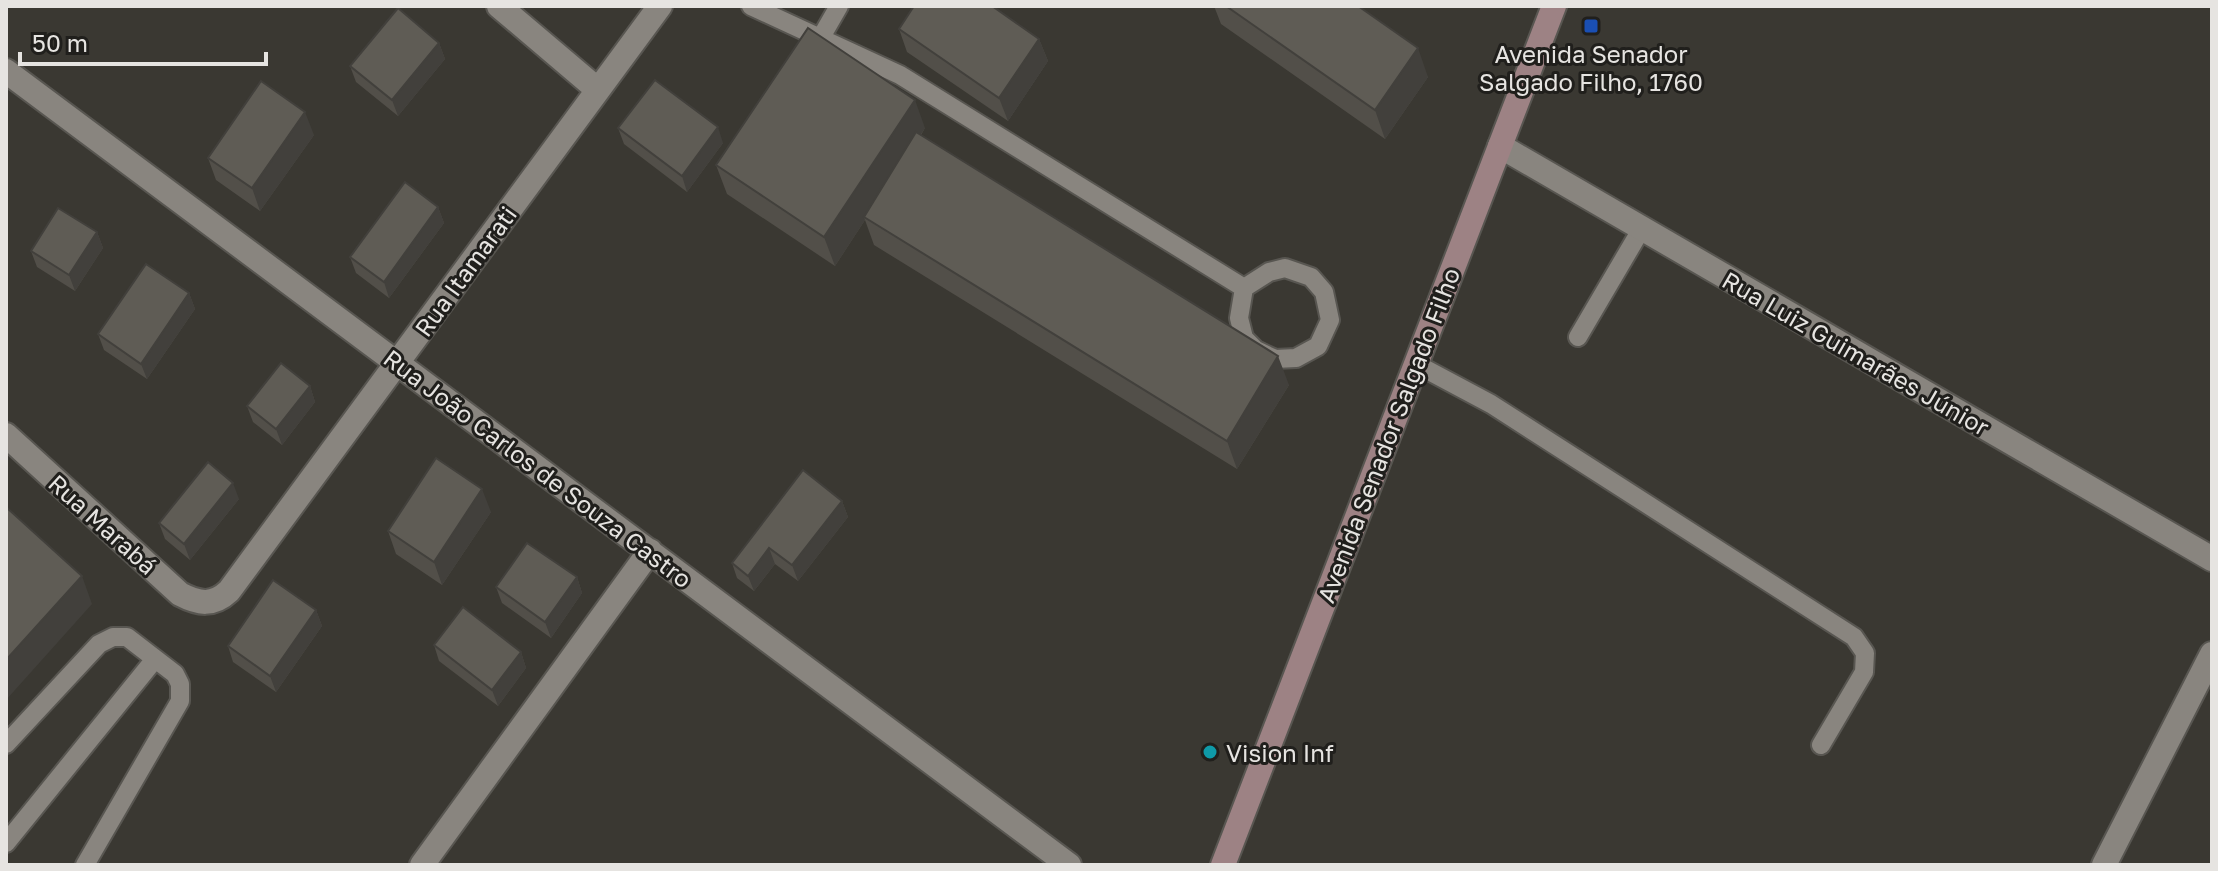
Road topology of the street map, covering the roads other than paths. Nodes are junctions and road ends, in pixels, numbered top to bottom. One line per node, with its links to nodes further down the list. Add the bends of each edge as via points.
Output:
1 (499, 6): 8 (street)
2 (660, 6): 8 (street, Rua Itamarati)
3 (751, 6): 6 (lane)
4 (839, 6): 6 (lane)
5 (1554, 6): 9 (main road, Avenida Senador Salgado Filho)
6 (820, 39): 11 (lane, via 900,75)
7 (6, 71): 13 (street, Rua João Carlos de Souza Castro)
8 (598, 90): 13 (street, Rua Itamarati)
9 (1500, 146): 10 (street, Rua Luiz Guimarães Júnior); 14 (main road, Avenida Senador Salgado Filho)
10 (1642, 228): 12 (lane); 17 (street, Rua Luiz Guimarães Júnior)
11 (1244, 288): 11 (lane, via 1285,268 1311,277 1324,292 1330,320 1318,346 1296,358 1275,359 1256,350 1244,338 1239,318)
12 (1578, 337)
13 (397, 363): 16 (street, Rua João Carlos de Souza Castro); 18 (street, Rua Itamarati, via 229,591)
14 (1416, 364): 22 (lane, via 1491,404 1854,637 1865,653 1864,672); 27 (main road, Avenida Senador Salgado Filho)
15 (6, 435): 18 (street, Rua Marabá, via 180,594)
16 (650, 551): 25 (street); 26 (street, Rua João Carlos de Souza Castro)
17 (2212, 559)
18 (206, 602)
19 (2211, 658): 28 (street)
20 (155, 659): 21 (lane, via 127,637 99,644); 23 (lane); 24 (lane, via 175,674 180,701)
21 (6, 744)
22 (1821, 745)
23 (6, 843)
24 (85, 865)
25 (422, 865)
26 (1069, 865)
27 (1223, 865)
28 (2104, 865)

